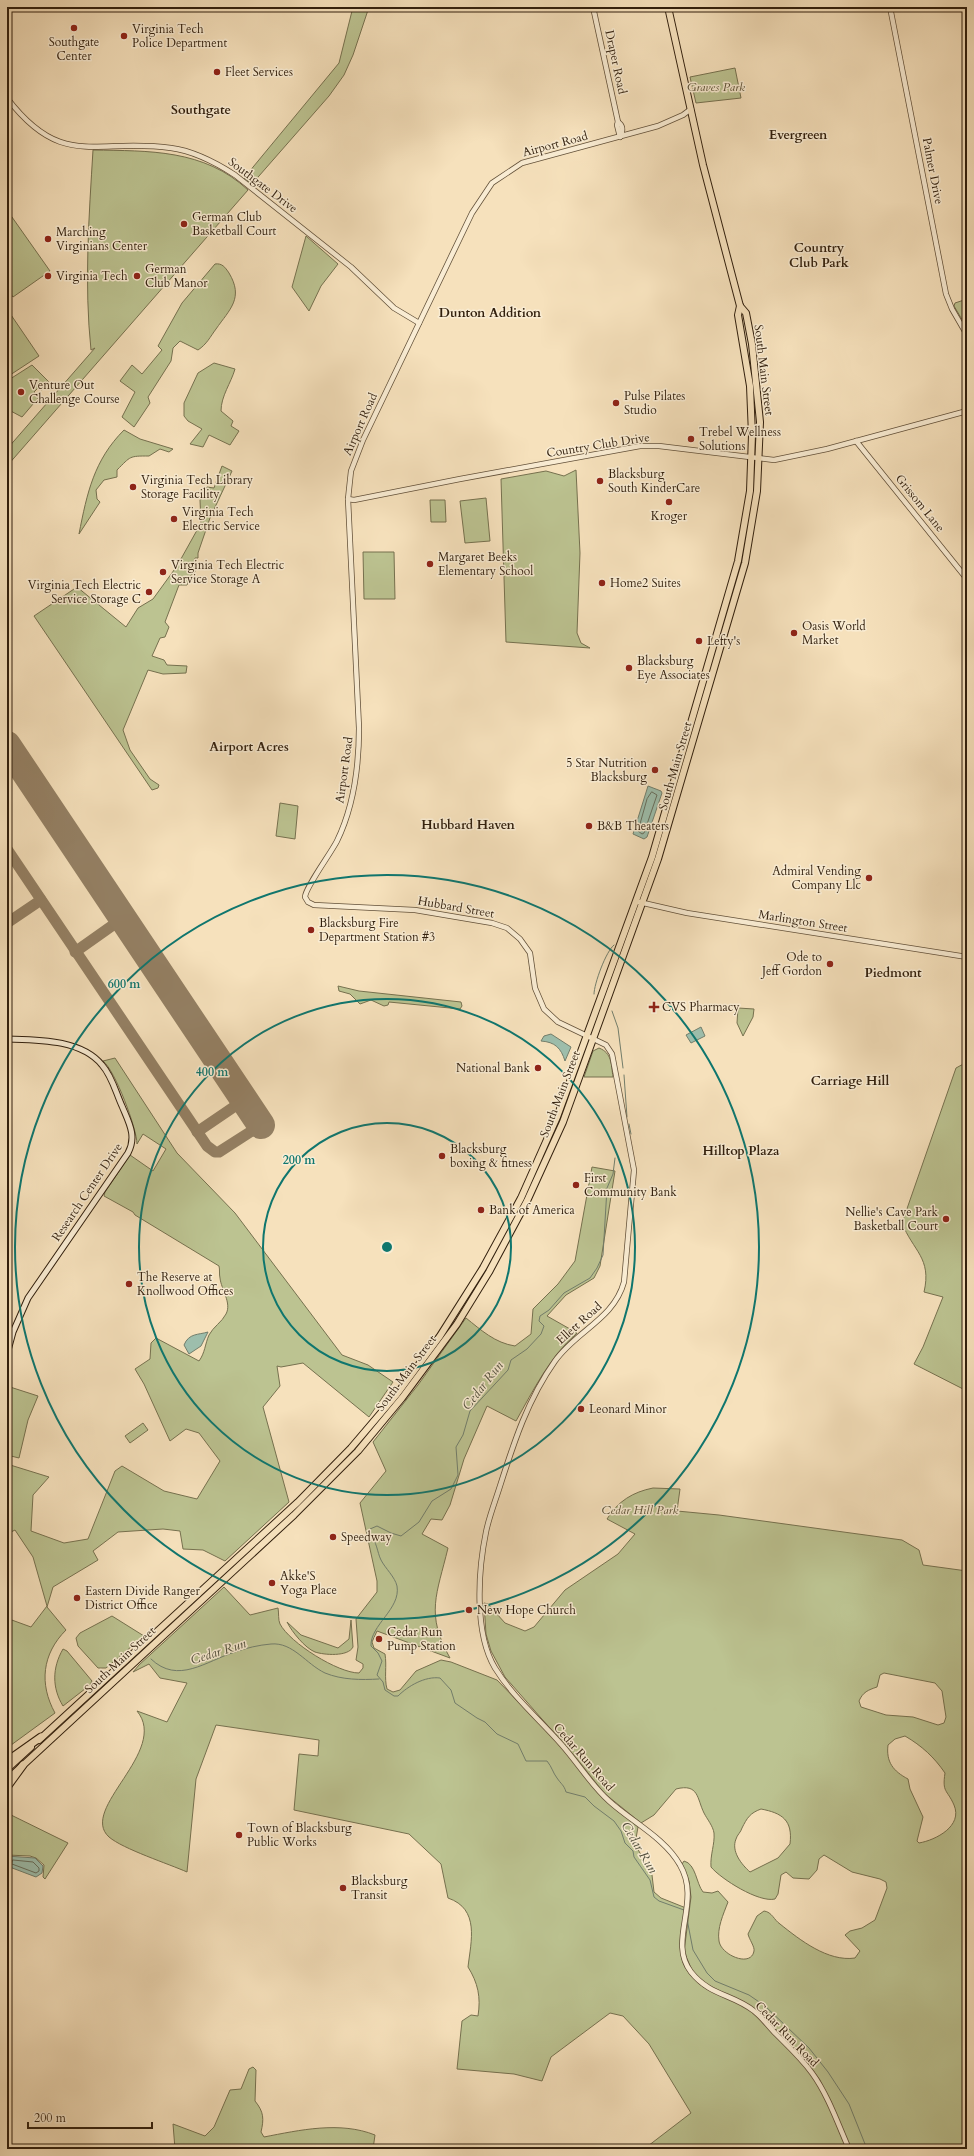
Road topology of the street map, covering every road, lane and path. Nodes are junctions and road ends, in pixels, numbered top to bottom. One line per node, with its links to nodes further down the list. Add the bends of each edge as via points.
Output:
1 (593, 7): 6 (street, Draper Road, via 618,122 623,131)
2 (668, 7): 5 (main road, South Main Street)
3 (890, 7): 9 (street, Palmer Drive, via 946,294)
4 (7, 98): 8 (street, Southgate Drive, via 24,120 43,135 63,143 91,147 172,148 220,165 334,253 394,308)
5 (691, 109): 6 (street, Airport Road, via 658,126); 7 (main road, South Main Street, via 703,166)
6 (620, 137): 8 (street, Airport Road, via 522,163 492,183 472,213)
7 (740, 306): 12 (main road, South Main Street, via 738,315 750,386); 13 (main road, South Main Street, via 746,313 756,369 760,422)
8 (419, 323): 14 (street, Airport Road, via 354,459)
9 (967, 335)
10 (967, 411): 11 (street, Country Club Drive)
11 (856, 441): 13 (street, Country Club Drive, via 797,456); 15 (street, Grissom Lane)
12 (752, 458): 13 (street, Country Club Drive); 14 (street, Country Club Drive, via 664,446 640,446 354,500); 17 (main road, South Main Street, via 747,516 735,570)
13 (759, 459): 17 (main road, South Main Street, via 754,513 742,572 666,835)
14 (348, 499): 16 (street, Airport Road, via 358,753 354,788 344,825 330,854 306,892)
15 (967, 579)
16 (307, 901): 19 (street, Hubbard Street, via 319,905 400,908 440,913 507,928 520,939 530,953 535,988 544,1009 558,1022)
17 (639, 902): 18 (street, Marlington Street); 19 (main road, South Main Street)
18 (967, 957)
19 (590, 1036): 22 (main road, South Main Street, via 547,1141 510,1219 457,1310); 23 (main road, South Main Street, via 563,1122 515,1226 440,1349); 24 (street, Ellett Road, via 606,1045 612,1054 633,1161 634,1189 624,1282 611,1308 597,1323 572,1342 557,1359 540,1385 513,1442 486,1534 481,1588 480,1605 485,1640)
20 (7, 1039): 21 (main road, Research Center Drive, via 60,1043 78,1049 97,1060 107,1072 129,1122 133,1139 128,1153 28,1298)
21 (7, 1354)
22 (397, 1394): 23 (main road); 25 (main road, South Main Street, via 351,1448 298,1502)
23 (402, 1398): 27 (main road, South Main Street, via 323,1488)
24 (499, 1674): 31 (street, Cedar Run Road, via 512,1692 560,1742 600,1792 677,1859 686,1876 689,1891 682,1943 687,1966 707,1987 752,2009 801,2058 821,2088)
25 (42, 1737): 26 (highway); 28 (main road, South Main Street)
26 (7, 1761)
27 (23, 1765): 29 (main road, South Main Street); 30 (highway)
28 (7, 1769)
29 (7, 1780)
30 (7, 1787)
31 (849, 2149)

